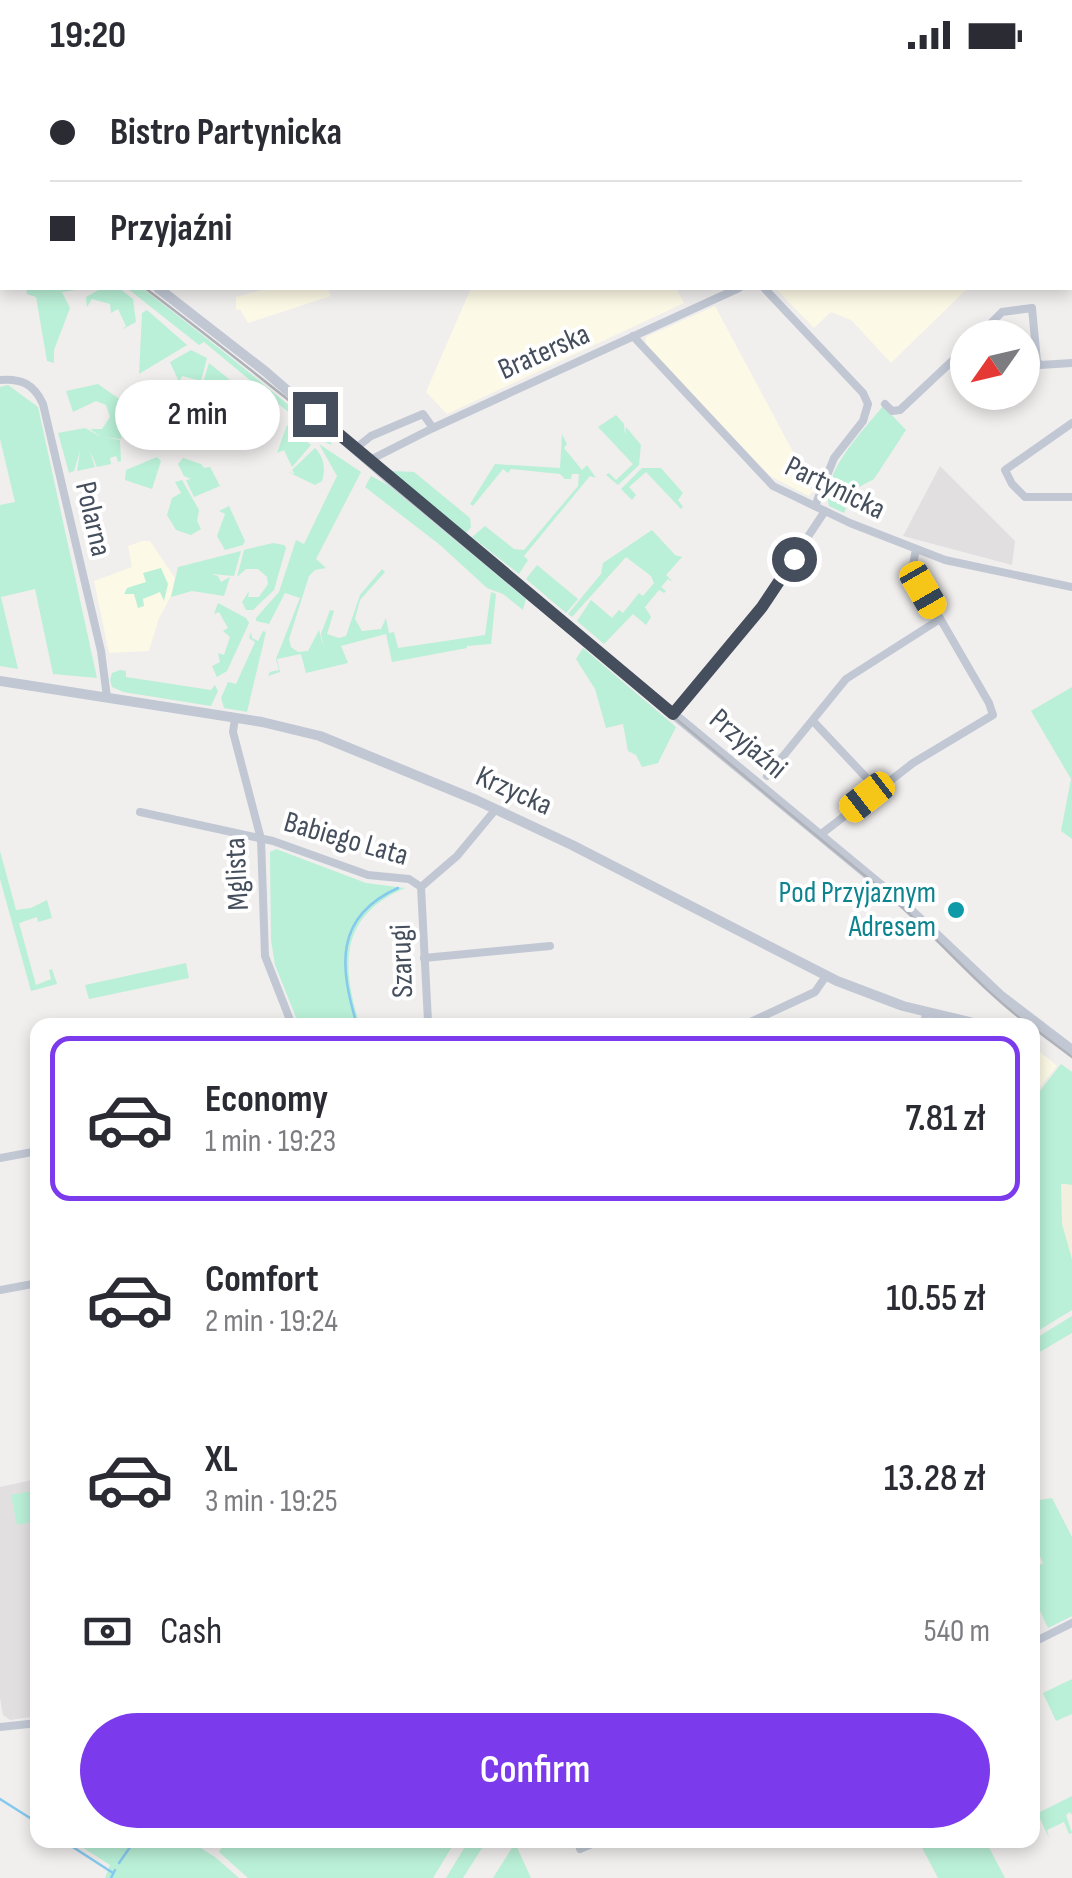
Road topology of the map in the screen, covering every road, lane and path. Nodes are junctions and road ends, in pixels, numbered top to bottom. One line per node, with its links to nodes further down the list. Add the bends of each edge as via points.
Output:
1 (160, 290): 16 (street, Przyjaźni)
2 (735, 290): 6 (street, Braterska)
3 (766, 290): 19 (street, via 868,404 834,458)
4 (994, 320): 5 (street, via 1002,312 1032,308)
5 (1033, 320)
6 (633, 336): 14 (street, Braterska); 19 (street, Partynicka, via 764,479)
7 (950, 363): 11 (street, via 900,410)
8 (1072, 363): 9 (street)
9 (1040, 365)
10 (0, 380): 25 (street, Polarna, via 23,381 43,404)
11 (886, 404)
12 (412, 418): 14 (street, via 422,414); 15 (street); 16 (street)
13 (1072, 423): 18 (street, via 1005,470 1025,497)
14 (433, 428): 15 (street, Braterska)
15 (418, 435): 17 (street, Braterska)
16 (356, 448): 17 (street, Przyjaźni)
17 (370, 460): 26 (street, Przyjaźni)
18 (1072, 497)
19 (816, 506): 20 (street, Partynicka)
20 (825, 511): 21 (street, Partynicka); 26 (street, via 762,607)
21 (916, 549): 22 (street, Partynicka); 23 (street, via 912,570)
22 (1072, 587)
23 (940, 619): 28 (street, via 851,674); 30 (street, via 992,715)
24 (0, 681): 25 (street, Krzycka)
25 (106, 697): 27 (street, Krzycka)
26 (673, 714): 33 (street, Przyjaźni)
27 (235, 718): 31 (street, Krzycka, via 324,737); 34 (street, Mglista)
28 (812, 721): 29 (street); 30 (street)
29 (767, 776)
30 (878, 789): 33 (street)
31 (496, 810): 35 (street, Szarugi); 38 (street, Krzycka)
32 (140, 812): 34 (street, Babiego Lata)
33 (820, 835): 45 (street, Przyjaźni, via 907,906)
34 (261, 840): 35 (street, Babiego Lata); 40 (street, Mglista, via 264,951)
35 (420, 887): 37 (street, Szarugi)
36 (550, 946): 37 (street)
37 (424, 958): 41 (street, Szarugi)
38 (826, 976): 39 (street, Krzycka); 42 (street, via 815,992)
39 (927, 1012): 43 (street); 44 (street, Krzycka)
40 (289, 1018)
41 (428, 1018)
42 (759, 1018)
43 (926, 1018)
44 (952, 1018)
45 (1021, 1018)
46 (1040, 1031): 47 (street, Przyjaźni)
47 (1072, 1050)
48 (30, 1153): 49 (street)
49 (0, 1158)
50 (30, 1285): 51 (street)
51 (0, 1290)
52 (1072, 1623): 53 (street)
53 (1040, 1639)
54 (30, 1724): 55 (street)
55 (0, 1728)
56 (584, 1848): 57 (street)
57 (580, 1850)

